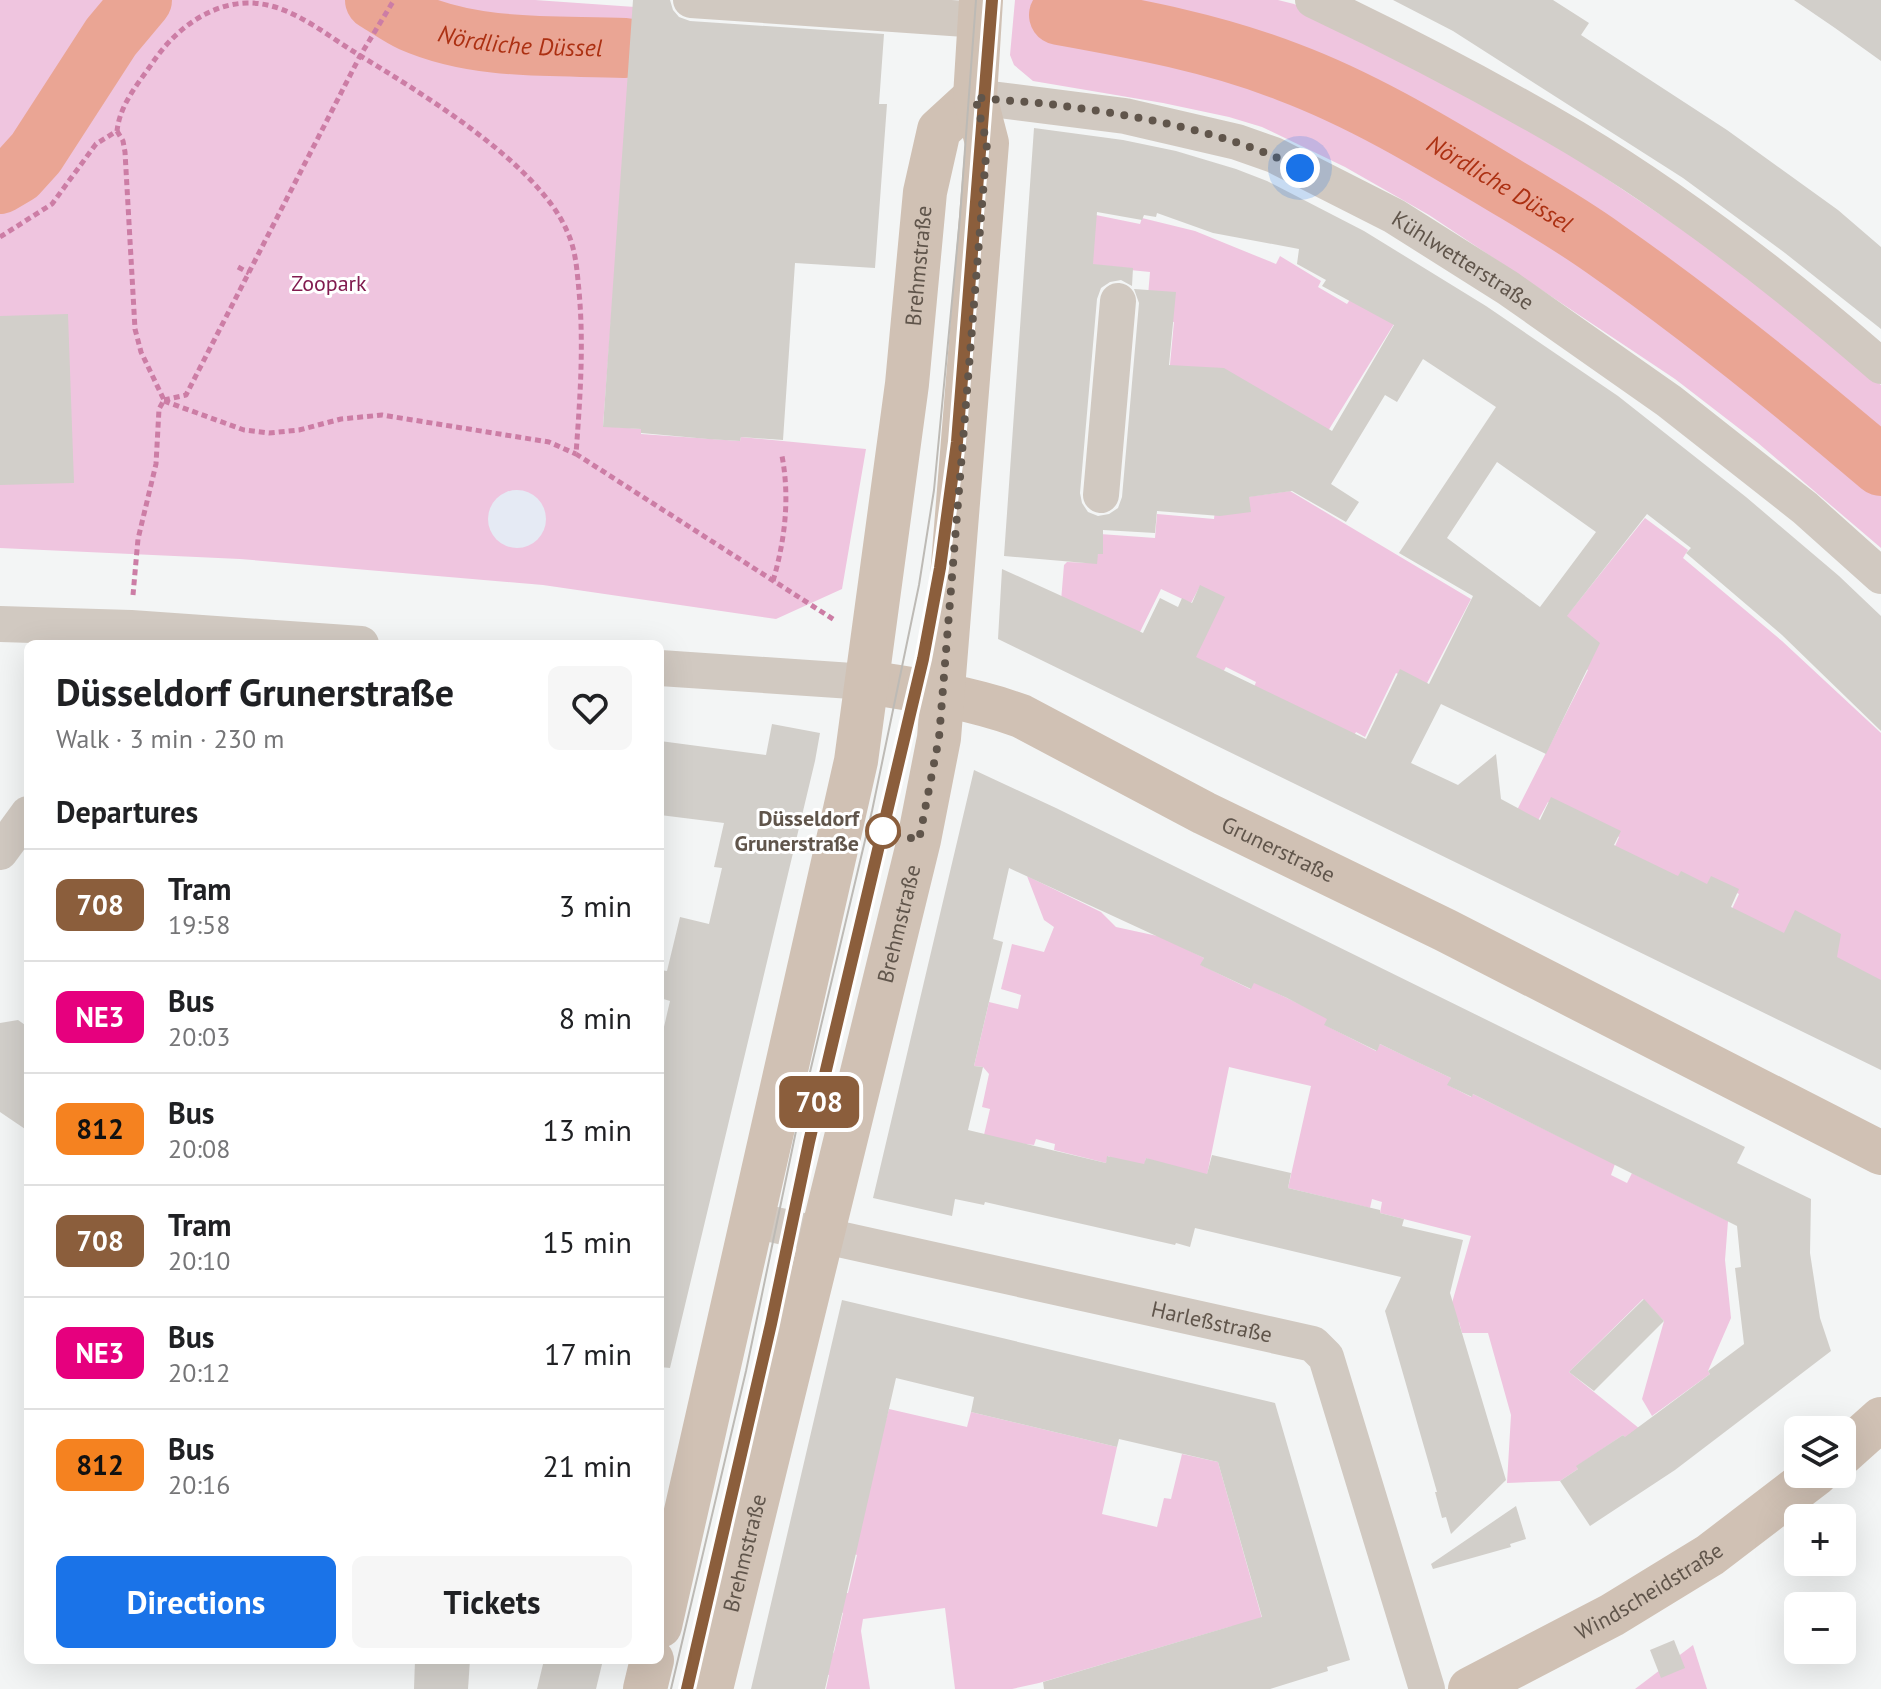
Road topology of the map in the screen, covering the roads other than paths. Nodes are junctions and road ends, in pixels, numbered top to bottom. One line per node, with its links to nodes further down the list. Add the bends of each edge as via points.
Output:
1 (691, 0): 3 (street)
2 (1313, 0): 6 (street, via 1400,41 1578,140 1707,226)
3 (980, 10): 4 (main road, Brehmstraße)
4 (975, 97): 8 (street, Kühlwetterstraße, via 1125,116 1237,142 1274,155 1394,216 1669,401 1805,508); 13 (main road, Brehmstraße, via 939,130 925,192 907,384); 14 (main road, Brehmstraße, via 987,143)
5 (1118, 301): 7 (street)
6 (1881, 366)
7 (1101, 495)
8 (1881, 576)
9 (0, 624): 10 (street)
10 (130, 636): 11 (street)
11 (246, 640)
12 (664, 668): 13 (street, Grunerstraße)
13 (867, 682): 14 (main road, Grunerstraße); 18 (main road, Brehmstraße, via 853,775)
14 (943, 695): 17 (main road, Grunerstraße, via 1021,716); 19 (main road, Brehmstraße, via 919,840)
15 (24, 819): 16 (street)
16 (0, 852)
17 (1876, 1154)
18 (753, 1220): 19 (street, Harleßstraße); 23 (main road, Brehmstraße)
19 (820, 1233): 26 (main road, Brehmstraße); 27 (street, Harleßstraße, via 1313,1344 1326,1357)
20 (1881, 1419): 21 (main road)
21 (1856, 1441)
22 (1798, 1488): 28 (main road, Windscheidstraße, via 1710,1555 1612,1615)
23 (664, 1609)
24 (651, 1664): 25 (main road)
25 (645, 1689)
26 (711, 1689)
27 (1427, 1689)
28 (1470, 1689)

